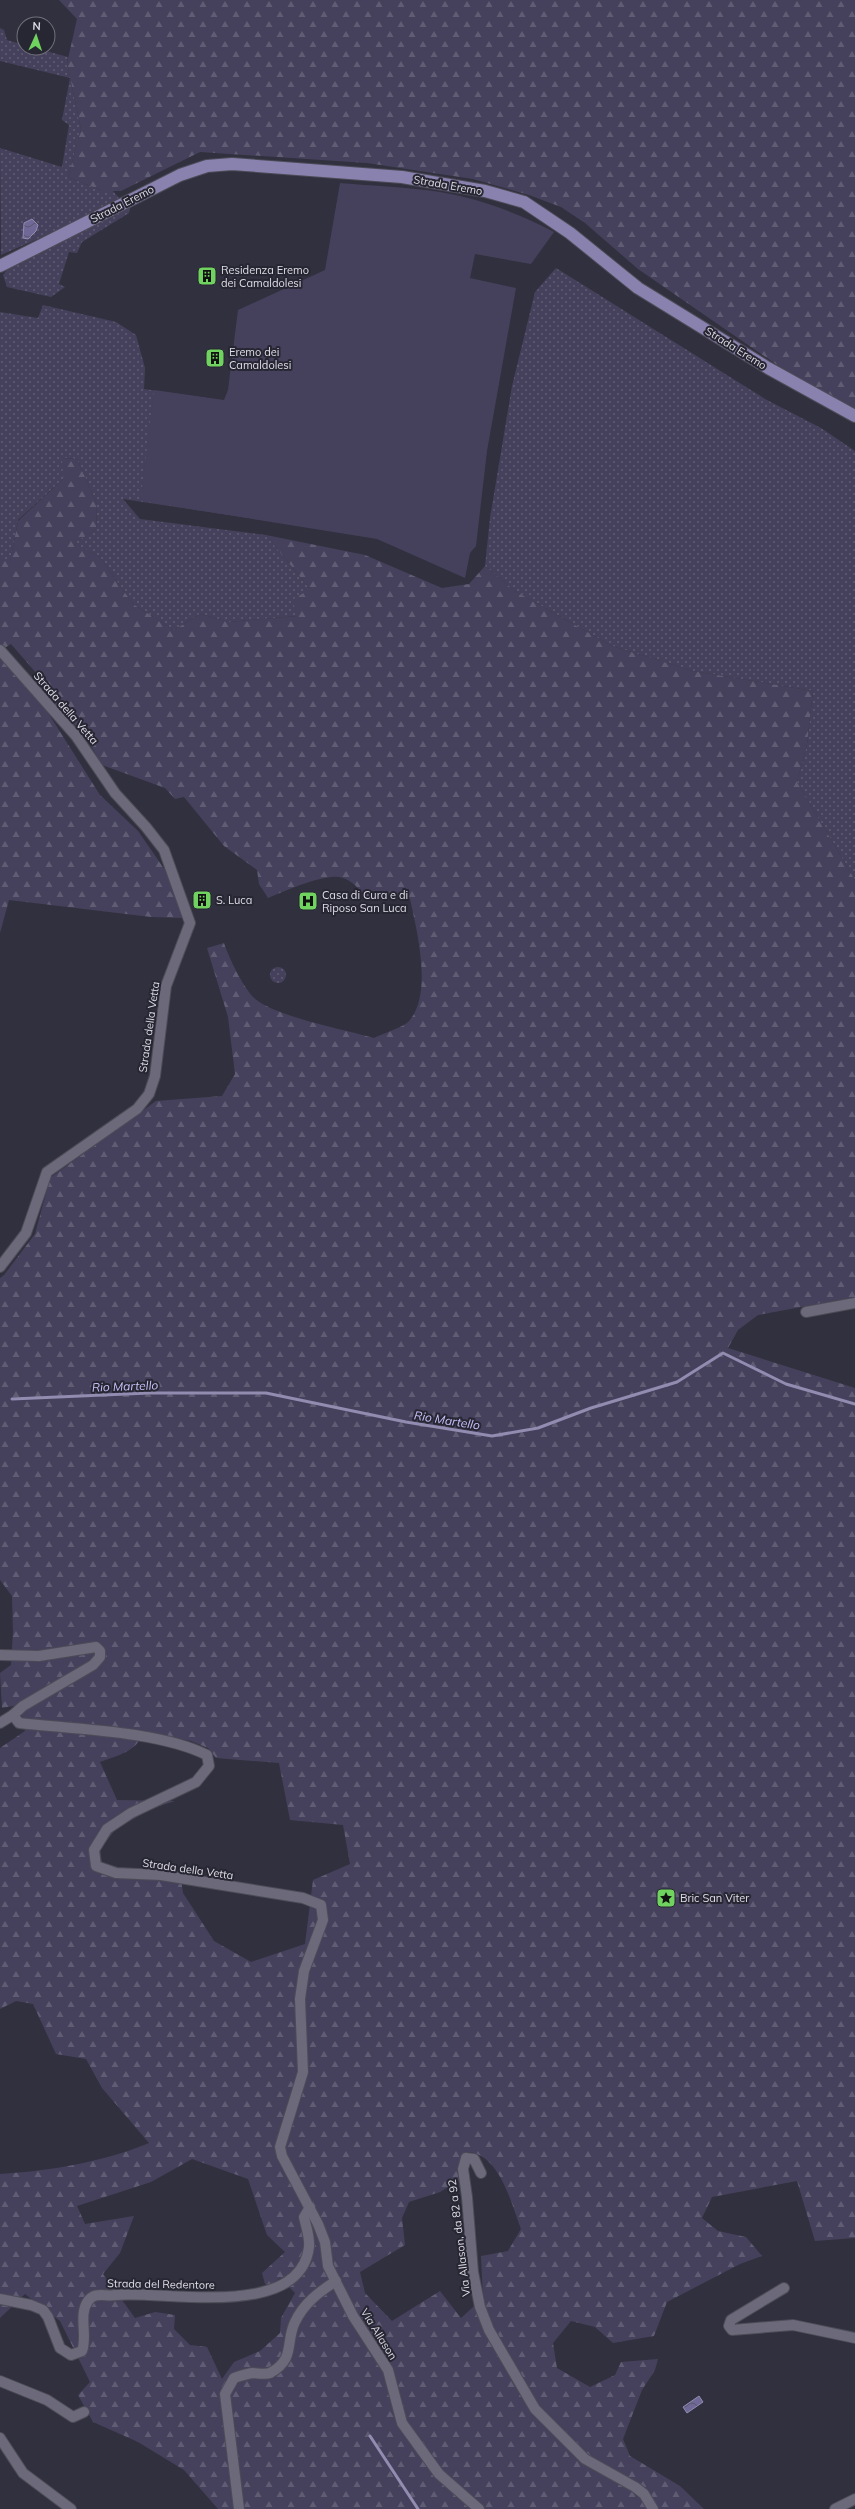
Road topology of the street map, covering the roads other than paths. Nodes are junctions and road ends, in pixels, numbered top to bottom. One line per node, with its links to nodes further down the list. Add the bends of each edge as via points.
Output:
1 (0, 266): 2 (main road, Strada Eremo, via 180,175 207,166 232,164 402,177 485,191 524,202 545,214 638,288 768,368)
2 (855, 416)
3 (0, 650): 4 (street, Strada della Vetta, via 76,736 115,793 164,850 190,923 166,986 155,1076 149,1094 137,1109 47,1172 26,1233)
4 (0, 1267)
5 (855, 1303): 6 (street)
6 (806, 1312)
7 (0, 1655): 8 (street, via 39,1656 87,1646 96,1647 100,1651 100,1657 93,1665 23,1706)
8 (13, 1715): 9 (street); 10 (street, Strada della Vetta, via 19,1723 141,1737 194,1748 208,1755 209,1766 196,1782 131,1813 107,1829 94,1850 96,1866 116,1873 161,1875 303,1898 321,1905 323,1920 304,1971 300,1999 303,2072 280,2147)
9 (0, 1722)
10 (282, 2156): 12 (street, Via Allason)
11 (481, 2173): 24 (street, Via Allason, da 82 a 92, via 474,2160 466,2158 463,2168 473,2272 480,2307 489,2330 536,2408 585,2459 635,2487 644,2494)
12 (310, 2207): 13 (street, Via Allason, via 325,2242 328,2266); 15 (street, Strada del Redentore, via 304,2217 309,2240 304,2261 295,2275 277,2287 258,2294 237,2297 97,2294 88,2301 83,2310 86,2341 82,2351 70,2355 60,2348 43,2310)
13 (336, 2281): 22 (street, via 302,2308 294,2324 285,2362 269,2374 251,2373 234,2378 225,2394); 23 (street, Via Allason, via 354,2316 388,2370 402,2423 439,2474)
14 (784, 2288): 16 (street, via 731,2320 729,2326 732,2330 793,2325)
15 (0, 2299)
16 (855, 2338)
17 (0, 2381): 18 (street, via 47,2400 73,2417)
18 (84, 2412)
19 (0, 2438): 21 (street, via 23,2473)
20 (855, 2499): 25 (street)
21 (71, 2509)
22 (238, 2509)
23 (478, 2509)
24 (653, 2509)
25 (835, 2509)

